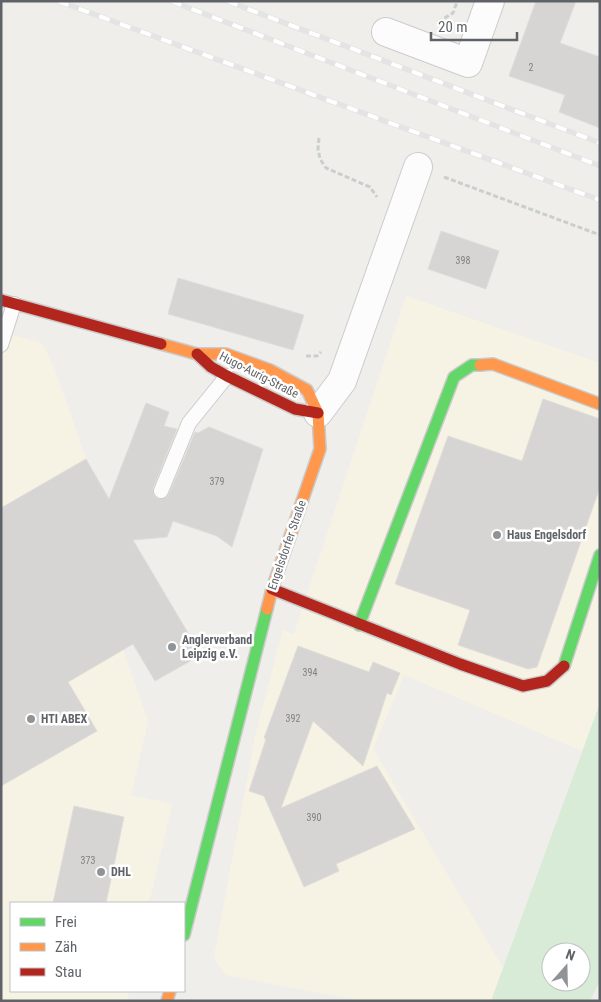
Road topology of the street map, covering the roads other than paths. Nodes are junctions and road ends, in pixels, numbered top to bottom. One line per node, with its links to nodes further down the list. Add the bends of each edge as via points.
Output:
1 (490, 1): 2 (street, via 468,62)
2 (386, 32)
3 (418, 167): 9 (street, via 342,381)
4 (8, 302): 5 (lane); 6 (street, Hugo-Aurig-Straße)
5 (1, 345)
6 (197, 354): 7 (street, Hugo-Aurig-Straße); 9 (street, Hugo-Aurig-Straße, via 226,354 270,370 307,390)
7 (227, 376): 9 (street, Hugo-Aurig-Straße, via 295,409); 10 (lane, via 189,423)
8 (600, 404): 13 (street, via 493,364 472,365 454,377)
9 (318, 413): 12 (street, Engelsdorfer Straße, via 320,449)
10 (161, 491)
11 (600, 555): 13 (street, via 564,668 547,681 523,686)
12 (272, 590): 13 (street); 14 (street, Engelsdorfer Straße)
13 (359, 625)
14 (185, 931)

